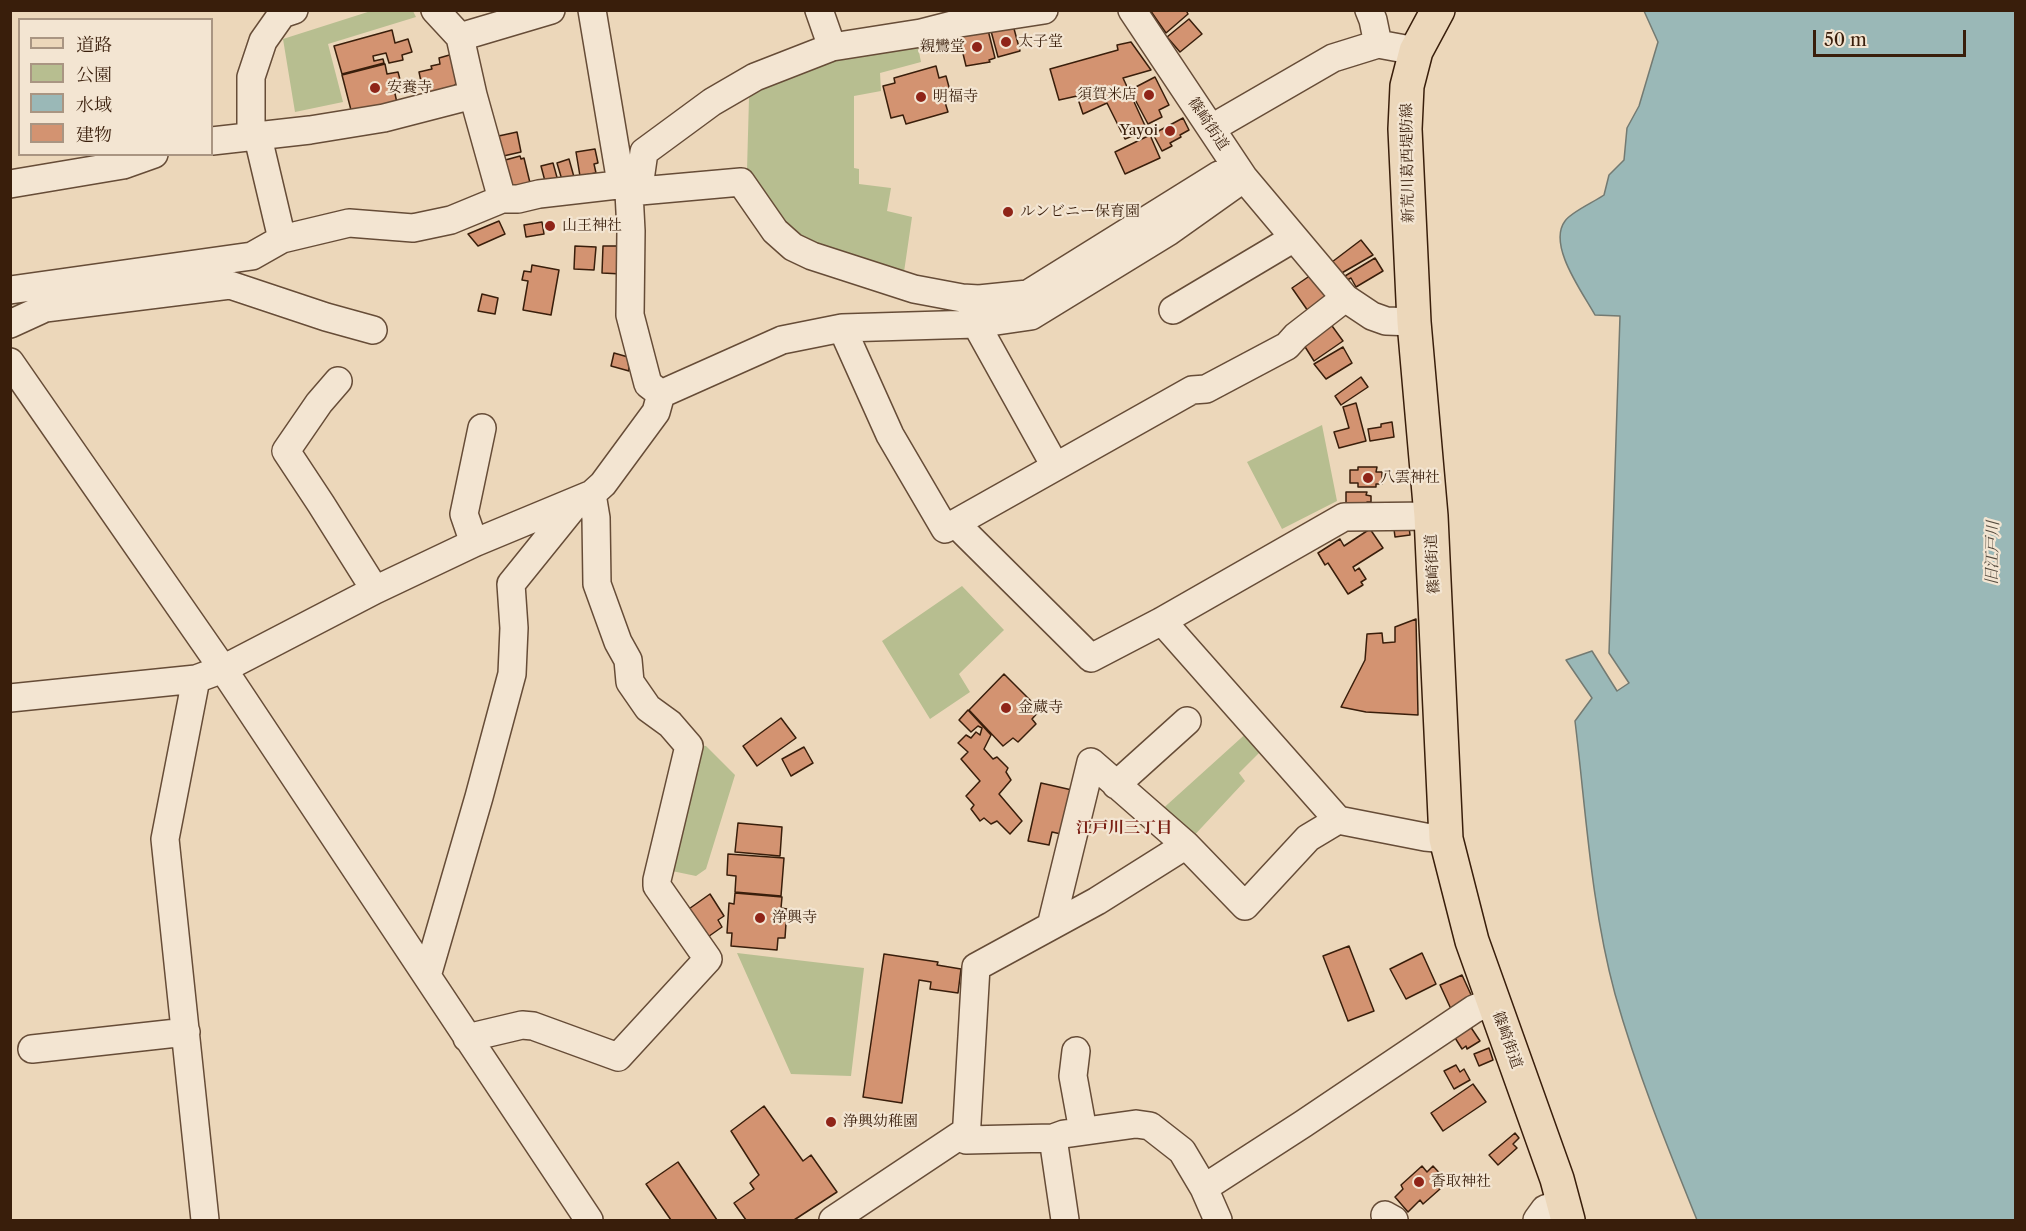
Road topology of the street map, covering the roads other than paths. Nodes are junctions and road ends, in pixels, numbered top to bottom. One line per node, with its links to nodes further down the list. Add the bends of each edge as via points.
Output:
1 (294, 10): 16 (street, via 282,14 263,41 250,77 251,131)
2 (435, 10): 10 (street)
3 (551, 10): 10 (street)
4 (592, 10): 21 (street, via 620,177)
5 (819, 10): 12 (street)
6 (1044, 10): 12 (street)
7 (1132, 10): 15 (street, 篠崎街道)
8 (1369, 10): 11 (street)
9 (1438, 10): 13 (main road, 新荒川葛西堤防線)
10 (460, 37): 14 (street)
11 (1378, 44): 13 (street); 15 (street, via 1333,58)
12 (832, 47): 21 (street, via 755,77 712,102 644,152 640,180)
13 (1416, 51): 28 (main road, 新荒川葛西堤防線, via 1407,86 1405,129)
14 (473, 95): 16 (street, via 384,118); 22 (street)
15 (1212, 128): 19 (street, 篠崎街道)
16 (255, 138): 17 (street); 24 (street)
17 (213, 141)
18 (148, 156): 20 (street, via 123,165)
19 (1234, 174): 21 (street, via 1028,294 979,299 914,290 812,256 775,231 741,182); 23 (street, 篠崎街道); 30 (street, via 1168,232 1031,316)
20 (10, 184)
21 (628, 188): 22 (street); 35 (street, via 630,315 648,384)
22 (502, 199): 24 (street, via 451,220 413,228 350,224)
23 (1293, 238): 26 (street, 篠崎街道); 27 (street)
24 (282, 239): 25 (street, via 252,256)
25 (10, 291)
26 (1345, 298): 28 (street, 篠崎街道, via 1386,321); 37 (street, via 1287,346 1206,389 1192,390)
27 (1173, 310)
28 (1414, 322): 39 (main road, 篠崎街道)
29 (10, 324): 32 (street, via 45,308 230,285)
30 (976, 324): 31 (street); 37 (street)
31 (842, 328): 35 (street, via 782,340); 40 (street, via 890,435 945,529)
32 (373, 330)
33 (10, 362): 44 (street)
34 (338, 381): 42 (street, via 286,451)
35 (661, 394): 38 (street, via 656,412 603,484)
36 (482, 428): 41 (street, via 464,514)
37 (1055, 466): 40 (street)
38 (585, 497): 41 (street); 53 (street, via 511,584 512,674); 56 (street, via 596,518 597,584 628,660 630,682 648,708 670,724 689,746 657,886 708,959 618,1057 533,1026)
39 (1431, 516): 43 (street, via 1344,517); 50 (main road, 篠崎街道)
40 (956, 524): 43 (street, via 1091,658)
41 (474, 543): 42 (street)
42 (375, 590): 44 (street)
43 (1162, 621): 49 (street)
44 (223, 669): 45 (street); 53 (street)
45 (196, 679): 46 (street); 55 (street, via 165,838)
46 (10, 698)
47 (1187, 721): 48 (street)
48 (1116, 785): 51 (street); 52 (street, via 1091,762)
49 (1338, 820): 50 (street); 51 (street, via 1308,838 1245,906)
50 (1446, 839): 54 (main road, 篠崎街道)
51 (1186, 845): 52 (street)
52 (1051, 926): 60 (street, via 976,966)
53 (427, 976): 56 (street)
54 (1493, 1001): 62 (street, via 1474,1009); 63 (main road, 篠崎街道)
55 (186, 1032): 57 (street); 64 (street)
56 (467, 1038): 65 (street)
57 (32, 1049)
58 (1076, 1051): 59 (street, via 1073,1076)
59 (1083, 1131): 61 (street); 62 (street, via 1136,1124 1150,1126 1182,1151)
60 (965, 1132): 61 (street, via 966,1140); 66 (street)
61 (1053, 1138): 67 (street)
62 (1204, 1188): 68 (street)
63 (1566, 1212): 69 (street, via 1545,1209)
64 (205, 1221)
65 (589, 1221)
66 (833, 1221)
67 (1065, 1221)
68 (1218, 1221)
69 (1537, 1221)

